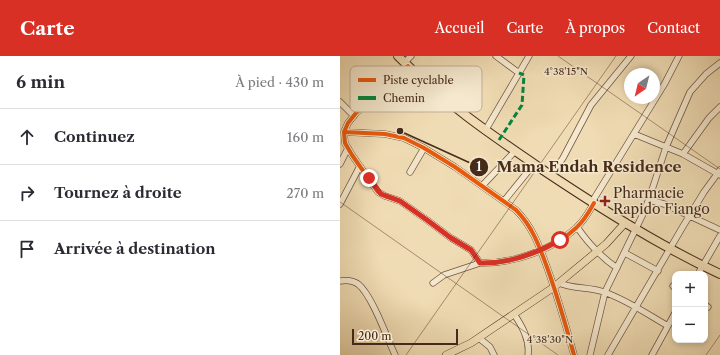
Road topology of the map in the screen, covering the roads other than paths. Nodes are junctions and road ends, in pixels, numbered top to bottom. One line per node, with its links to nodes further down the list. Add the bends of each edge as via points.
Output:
1 (398, 56): 8 (highway)
2 (411, 56): 8 (street)
3 (496, 56): 9 (street)
4 (529, 56): 9 (street)
5 (631, 56): 28 (street, via 591,104 563,158)
6 (679, 56): 17 (street)
7 (720, 63): 18 (street, via 690,92)
8 (406, 64)
9 (519, 73): 15 (street)
10 (340, 102): 14 (street)
11 (720, 107): 22 (street)
12 (358, 112): 14 (street)
13 (461, 112): 15 (highway)
14 (354, 116): 16 (street)
15 (485, 131): 21 (highway)
16 (344, 132): 19 (street); 20 (street, via 390,135 404,138)
17 (634, 134): 18 (street); 32 (street)
18 (666, 147): 22 (street); 30 (street)
19 (348, 148): 23 (street); 25 (street)
20 (424, 148): 26 (street); 29 (street)
21 (515, 151): 24 (highway); 29 (street)
22 (683, 154): 27 (street)
23 (340, 164)
24 (534, 164): 28 (highway); 31 (street)
25 (360, 166): 33 (street); 44 (street, via 378,192 400,201 471,250)
26 (410, 172)
27 (719, 173): 34 (street)
28 (551, 175): 32 (highway)
29 (482, 186): 31 (street)
30 (649, 200): 34 (street); 37 (street)
31 (504, 201): 41 (street, via 525,219)
32 (593, 203): 35 (highway); 36 (street)
33 (340, 204)
34 (689, 216): 38 (street); 40 (street)
35 (625, 223): 37 (highway); 42 (main road)
36 (577, 227): 41 (street, via 560,240); 42 (street)
37 (636, 230): 40 (highway); 43 (street)
38 (720, 230)
39 (720, 236): 45 (street)
40 (671, 249): 45 (highway); 47 (street)
41 (540, 250): 44 (street, via 517,259); 52 (street)
42 (597, 252): 46 (street); 52 (main road)
43 (625, 253): 46 (street); 47 (street)
44 (480, 263): 51 (street, via 444,275)
45 (702, 266): 48 (street); 49 (highway)
46 (617, 268): 53 (street)
47 (658, 271): 54 (street)
48 (700, 271)
49 (720, 274)
50 (340, 281): 59 (street, via 351,281 362,288)
51 (433, 283)
52 (556, 285): 53 (street); 55 (main road); 63 (street)
53 (605, 292): 54 (street); 64 (street)
54 (636, 307): 57 (street); 65 (street)
55 (514, 314): 58 (main road); 62 (street, via 524,330)
56 (672, 319): 57 (street)
57 (668, 326): 66 (street)
58 (479, 338): 60 (main road); 61 (street, via 490,347)
59 (395, 355)
60 (446, 355)
61 (494, 355)
62 (528, 355)
63 (574, 355)
64 (590, 355)
65 (608, 355)
66 (652, 355)

